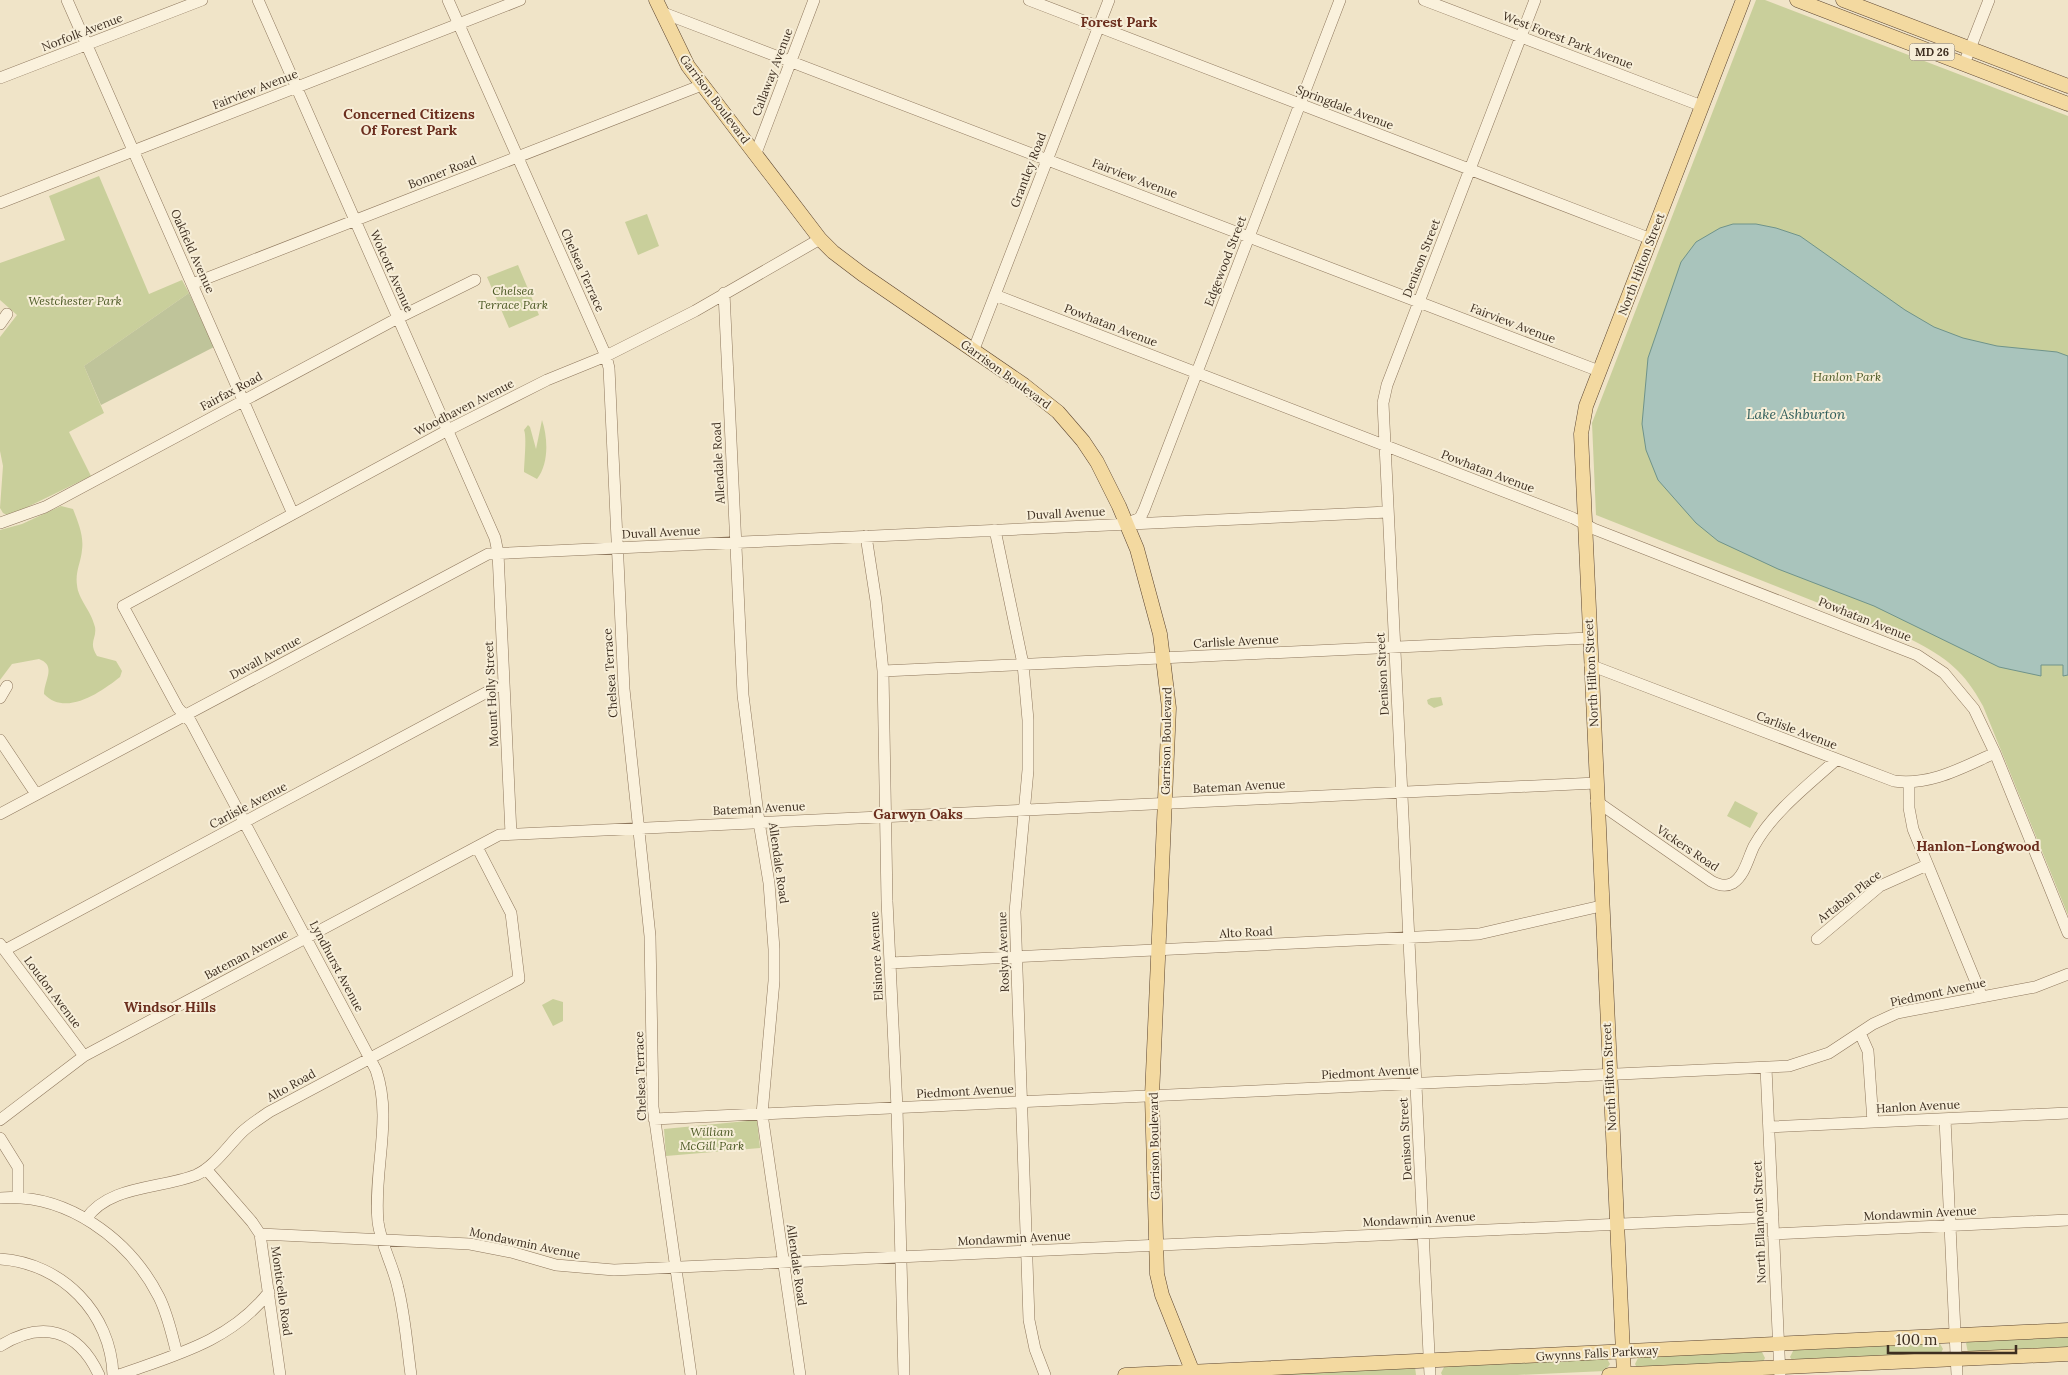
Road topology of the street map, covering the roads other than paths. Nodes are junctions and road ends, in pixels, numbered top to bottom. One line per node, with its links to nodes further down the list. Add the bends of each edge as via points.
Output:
1 (68, 0): 22 (street, Oakfield Avenue)
2 (202, 0): 22 (street, Norfolk Avenue)
3 (258, 0): 29 (street, Wolcott Avenue)
4 (448, 0): 18 (street, Chelsea Terrace)
5 (520, 0): 18 (street, Fairview Avenue)
6 (814, 0): 24 (street, Callaway Avenue)
7 (1029, 0): 20 (street, Springdale Avenue)
8 (1109, 0): 20 (street, Grantley Road)
9 (1340, 0): 30 (street, Edgewood Street)
10 (1424, 0): 21 (street, West Forest Park Avenue)
11 (1535, 0): 21 (street, Denison Street)
12 (1743, 0): 32 (main road, North Hilton Street)
13 (1797, 0): 19 (main road, MD 26)
14 (1843, 0): 16 (main road, MD 26)
15 (1989, 0): 23 (street)
16 (1867, 4): 19 (street); 23 (main road, MD 26)
17 (659, 6): 24 (street, Fairview Avenue); 27 (main road, Garrison Boulevard, via 679,52)
18 (459, 24): 29 (street, Fairview Avenue); 35 (street, Chelsea Terrace)
19 (1860, 24): 25 (main road, MD 26)
20 (1098, 27): 30 (street, Springdale Avenue); 36 (street, Grantley Road)
21 (1521, 37): 32 (street, West Forest Park Avenue); 37 (street, Denison Street)
22 (87, 45): 26 (street, Norfolk Avenue); 33 (street, Oakfield Avenue)
23 (1970, 48): 25 (street); 28 (main road, MD 26)
24 (790, 61): 34 (street, Callaway Avenue); 36 (street, Fairview Avenue)
25 (1964, 64): 31 (main road, MD 26)
26 (0, 78)
27 (702, 85): 34 (main road, Garrison Boulevard); 35 (street, Bonner Road)
28 (2068, 86)
29 (296, 87): 33 (street, Fairview Avenue); 39 (street, Wolcott Avenue)
30 (1300, 104): 37 (street, Springdale Avenue); 40 (street, Edgewood Street)
31 (2068, 104)
32 (1702, 106): 42 (main road, North Hilton Street)
33 (134, 151): 38 (street, Fairview Avenue); 44 (street, Oakfield Avenue)
34 (756, 153): 41 (main road, Garrison Boulevard)
35 (518, 157): 39 (street, Bonner Road); 52 (street, Chelsea Terrace)
36 (1047, 160): 40 (street, Fairview Avenue); 46 (street, Grantley Road)
37 (1470, 169): 42 (street, Springdale Avenue); 47 (street, Denison Street)
38 (0, 203)
39 (355, 221): 44 (street, Bonner Road); 49 (street, Wolcott Avenue)
40 (1249, 237): 47 (street, Fairview Avenue); 54 (street, Edgewood Street)
41 (820, 239): 45 (street, Woodhaven Avenue); 51 (main road, Garrison Boulevard, via 862,274)
42 (1651, 239): 53 (main road, North Hilton Street)
43 (475, 280): 49 (street, Fairfax Road)
44 (192, 284): 55 (street, Oakfield Avenue)
45 (724, 293): 52 (street, Woodhaven Avenue); 65 (street, Allendale Road)
46 (995, 295): 51 (street, Grantley Road); 54 (street, Powhatan Avenue)
47 (1419, 302): 53 (street, Fairview Avenue); 57 (street, Denison Street, via 1384,394)
48 (7, 314): 50 (street)
49 (398, 318): 55 (street, Fairfax Road); 56 (street, Wolcott Avenue)
50 (0, 324)
51 (974, 350): 61 (main road, Garrison Boulevard, via 1046,401 1071,427 1097,462)
52 (606, 356): 56 (street, Woodhaven Avenue, via 547,380); 66 (street, Chelsea Terrace)
53 (1599, 371): 62 (main road, North Hilton Street, via 1586,406 1581,434)
54 (1196, 372): 57 (street, Powhatan Avenue); 61 (street, Edgewood Street, via 1140,518)
55 (244, 400): 59 (street, Oakfield Avenue); 60 (street, Fairfax Road, via 44,507)
56 (448, 430): 59 (street, Woodhaven Avenue); 67 (street, Wolcott Avenue, via 495,538)
57 (1385, 446): 58 (street, Denison Street); 62 (street, Powhatan Avenue)
58 (1388, 512): 61 (street, Duvall Avenue); 70 (street, Denison Street)
59 (293, 514): 68 (street, Woodhaven Avenue)
60 (0, 523)
61 (1127, 524): 63 (street, Duvall Avenue); 71 (main road, Garrison Boulevard, via 1151,593)
62 (1584, 524): 69 (main road, North Hilton Street); 80 (street, Powhatan Avenue, via 1903,648 1944,673 1961,692 1974,709)
63 (996, 530): 64 (street, Duvall Avenue); 72 (street, Roslyn Avenue)
64 (866, 536): 65 (street, Duvall Avenue); 74 (street, Elsinore Avenue)
65 (735, 542): 66 (street, Duvall Avenue); 92 (street, Allendale Road, via 742,695)
66 (617, 548): 67 (street, Duvall Avenue); 93 (street, Chelsea Terrace, via 624,689)
67 (498, 553): 75 (street, Mount Holly Street); 78 (street, Duvall Avenue, via 488,554)
68 (123, 606): 78 (street, Lyndhurst Avenue, via 178,708)
69 (1589, 638): 70 (street, Carlisle Avenue); 73 (main road, North Hilton Street)
70 (1395, 647): 71 (street, Carlisle Avenue); 84 (street, Denison Street)
71 (1165, 658): 72 (street, Carlisle Avenue); 87 (main road, Garrison Boulevard, via 1169,708)
72 (1023, 664): 74 (street, Carlisle Avenue); 88 (street, Roslyn Avenue, via 1029,746)
73 (1590, 665): 81 (street, Carlisle Avenue); 83 (main road, North Hilton Street)
74 (883, 671): 90 (street, Elsinore Avenue)
75 (504, 684): 91 (street, Carlisle Avenue); 94 (street, Mount Holly Street)
76 (7, 686): 77 (street)
77 (0, 698)
78 (186, 715): 85 (street, Duvall Avenue); 91 (street, Lyndhurst Avenue)
79 (0, 740): 85 (street)
80 (1995, 753): 82 (street, Carlisle Avenue, via 1943,775); 98 (street, Powhatan Avenue)
81 (1836, 760): 82 (street, Carlisle Avenue, via 1887,779); 86 (street, Vickers Road, via 1770,823 1738,878 1726,885 1711,882)
82 (1909, 783): 96 (street, via 1910,816)
83 (1596, 784): 84 (street, Bateman Avenue); 86 (main road, North Hilton Street)
84 (1402, 792): 87 (street, Bateman Avenue); 100 (street, Denison Street)
85 (36, 794): 89 (street, Duvall Avenue)
86 (1596, 801): 97 (main road, North Hilton Street)
87 (1166, 803): 88 (street, Bateman Avenue); 103 (main road, Garrison Boulevard)
88 (1024, 810): 90 (street, Bateman Avenue); 104 (street, Roslyn Avenue, via 1016,888)
89 (0, 814)
90 (885, 816): 92 (street, Bateman Avenue); 105 (street, Elsinore Avenue)
91 (244, 822): 99 (street, Lyndhurst Avenue); 102 (street, Carlisle Avenue)
92 (759, 822): 93 (street, Bateman Avenue); 118 (street, Allendale Road, via 769,883 774,948)
93 (639, 828): 94 (street, Bateman Avenue); 119 (street, Chelsea Terrace, via 650,945)
94 (511, 834): 95 (street, Bateman Avenue, via 499,835)
95 (477, 847): 99 (street, Bateman Avenue); 110 (street, Alto Road, via 511,913 519,979)
96 (1927, 865): 101 (street, Artaban Place, via 1880,886); 107 (street)
97 (1601, 906): 100 (street, Alto Road, via 1491,933); 112 (main road, North Hilton Street)
98 (2068, 933)
99 (306, 938): 109 (street, Bateman Avenue); 110 (street, Lyndhurst Avenue)
100 (1409, 938): 103 (street, Alto Road); 113 (street, Denison Street)
101 (1817, 938)
102 (3, 947): 109 (street, Loudon Avenue)
103 (1159, 950): 104 (street, Alto Road); 114 (main road, Garrison Boulevard)
104 (1016, 956): 105 (street, Alto Road); 115 (street, Roslyn Avenue)
105 (890, 962): 116 (street, Elsinore Avenue)
106 (2068, 974): 107 (street, Piedmont Avenue, via 2035,987)
107 (1982, 997): 108 (street, Piedmont Avenue, via 1897,1013)
108 (1860, 1033): 111 (street, Piedmont Avenue, via 1818,1058); 122 (street, via 1868,1052)
109 (84, 1056): 121 (street, Bateman Avenue)
110 (370, 1057): 125 (street, Alto Road, via 252,1123); 136 (street, Lyndhurst Avenue, via 382,1095 384,1127 378,1209)
111 (1766, 1068): 112 (street, Piedmont Avenue); 123 (street, North Ellamont Street)
112 (1609, 1075): 113 (street, Piedmont Avenue); 131 (main road, North Hilton Street)
113 (1416, 1084): 114 (street, Piedmont Avenue); 133 (street, Denison Street)
114 (1152, 1096): 115 (street, Piedmont Avenue); 137 (main road, Garrison Boulevard)
115 (1023, 1102): 116 (street, Piedmont Avenue); 138 (street, Roslyn Avenue)
116 (897, 1108): 118 (street, Piedmont Avenue); 139 (street, Elsinore Avenue)
117 (2068, 1113): 120 (street, Hanlon Avenue)
118 (762, 1114): 119 (street, Piedmont Avenue); 141 (street, Allendale Road)
119 (654, 1119): 142 (street, Chelsea Terrace)
120 (1945, 1119): 122 (street, Hanlon Avenue); 132 (street)
121 (0, 1120)
122 (1873, 1122): 123 (street, Hanlon Avenue)
123 (1769, 1127): 128 (street, North Ellamont Street)
124 (0, 1138): 126 (street, via 18,1167)
125 (206, 1169): 129 (street, Alto Road, via 186,1178 108,1199 93,1208); 134 (street, Monticello Road)
126 (18, 1196): 127 (street); 129 (street, via 48,1202)
127 (0, 1198)
128 (1773, 1217): 131 (street, Mondawmin Avenue); 135 (street, North Ellamont Street)
129 (86, 1219): 149 (street, via 119,1243 147,1277 166,1315)
130 (2068, 1220): 132 (street, Mondawmin Avenue)
131 (1616, 1224): 133 (street, Mondawmin Avenue); 148 (main road, North Hilton Street)
132 (1950, 1226): 135 (street, Mondawmin Avenue); 145 (street)
133 (1423, 1233): 137 (street, Mondawmin Avenue); 152 (street, Denison Street)
134 (260, 1234): 136 (street, Mondawmin Avenue); 143 (street, Monticello Road)
135 (1774, 1234): 146 (street, North Ellamont Street)
136 (382, 1239): 142 (street, Mondawmin Avenue, via 470,1244 573,1268); 159 (street, Lyndhurst Avenue, via 398,1287)
137 (1156, 1245): 138 (street, Mondawmin Avenue); 154 (main road, Garrison Boulevard, via 1162,1295)
138 (1027, 1251): 139 (street, Mondawmin Avenue); 163 (street, Roslyn Avenue, via 1031,1335)
139 (901, 1257): 141 (street, Mondawmin Avenue); 162 (street, Elsinore Avenue)
140 (0, 1259): 156 (street, via 19,1261 52,1274 82,1297 110,1346)
141 (783, 1263): 142 (street, Mondawmin Avenue); 161 (street, Allendale Road)
142 (675, 1268): 160 (street, Chelsea Terrace)
143 (268, 1292): 149 (street, via 234,1327); 158 (street, Monticello Road)
144 (2068, 1330): 145 (main road, Gwynns Falls Parkway)
145 (1955, 1336): 146 (main road, Gwynns Falls Parkway); 151 (street)
146 (1778, 1344): 148 (main road, Gwynns Falls Parkway); 153 (street, North Ellamont Street)
147 (0, 1346): 155 (street, via 40,1330 61,1334 83,1348)
148 (1622, 1351): 152 (main road, Gwynns Falls Parkway); 166 (main road, North Hilton Street)
149 (177, 1354): 157 (street)
150 (2068, 1354): 151 (main road, Gwynns Falls Parkway)
151 (1956, 1360): 153 (main road, Gwynns Falls Parkway); 167 (street)
152 (1429, 1368): 154 (main road, Gwynns Falls Parkway)
153 (1780, 1371): 166 (main road, Gwynns Falls Parkway)
154 (1193, 1374): 164 (main road, Gwynns Falls Parkway)
155 (100, 1375)
156 (113, 1375)
157 (119, 1375)
158 (280, 1375)
159 (411, 1375)
160 (691, 1375)
161 (800, 1375)
162 (904, 1375)
163 (1045, 1375)
164 (1125, 1375)
165 (1608, 1375): 166 (main road, Gwynns Falls Parkway)
166 (1624, 1375)
167 (1957, 1375)

